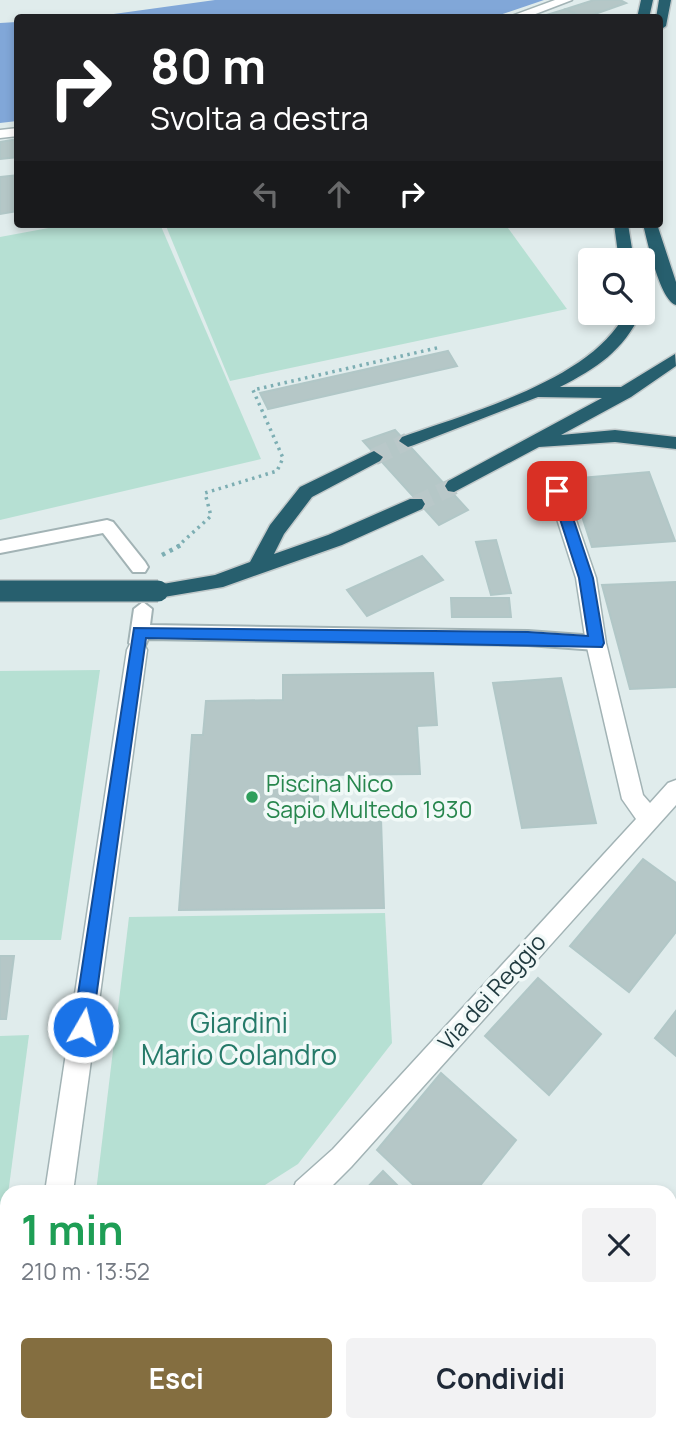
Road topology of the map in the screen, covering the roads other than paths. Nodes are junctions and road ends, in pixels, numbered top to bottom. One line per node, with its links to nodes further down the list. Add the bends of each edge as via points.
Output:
1 (566, 0): 2 (street)
2 (524, 14)
3 (622, 228): 5 (highway)
4 (651, 228): 6 (highway)
5 (625, 248)
6 (676, 300)
7 (628, 325): 9 (highway, via 602,358)
8 (675, 359): 10 (highway)
9 (537, 392): 10 (highway); 11 (highway)
10 (625, 393): 13 (highway)
11 (408, 441)
12 (676, 443): 13 (highway, via 591,437)
13 (522, 448): 15 (highway)
14 (374, 457): 20 (highway, via 306,492 277,530)
15 (454, 486)
16 (557, 491): 24 (street, via 586,578)
17 (416, 504): 20 (highway)
18 (0, 547): 19 (lane, via 107,526)
19 (139, 567)
20 (257, 568): 21 (highway, bridge, via 216,582 158,590)
21 (0, 590)
22 (143, 609): 23 (lane)
23 (138, 641): 24 (lane, via 528,638); 27 (street)
24 (596, 643): 26 (street, via 633,799)
25 (676, 790): 26 (street, Via dei Reggio)
26 (649, 818): 28 (street, Via dei Reggio)
27 (60, 1185)
28 (313, 1185)

